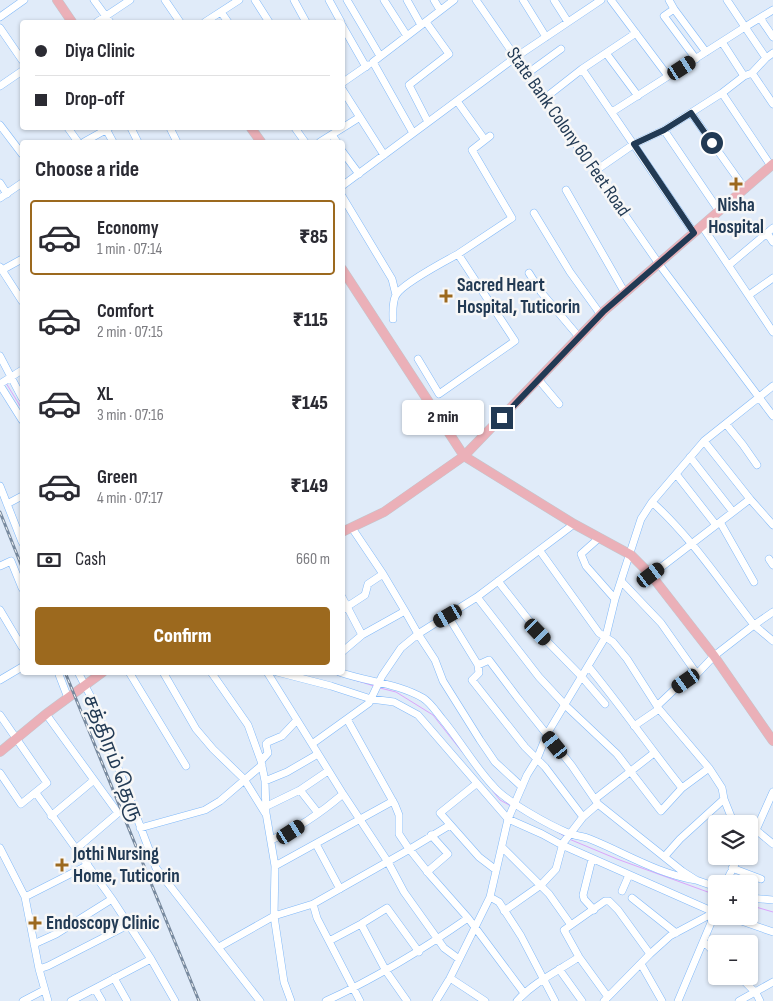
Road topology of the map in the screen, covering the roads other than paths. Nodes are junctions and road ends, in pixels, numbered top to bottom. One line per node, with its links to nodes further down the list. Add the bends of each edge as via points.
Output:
1 (56, 0): 28 (main road)
2 (94, 0): 29 (street)
3 (130, 0): 29 (street)
4 (165, 0): 30 (street)
5 (239, 0): 25 (street)
6 (255, 0): 33 (street)
7 (294, 0): 34 (street)
8 (329, 0): 35 (street)
9 (347, 0): 50 (street)
10 (384, 0): 42 (street)
11 (407, 0): 37 (street)
12 (434, 0): 23 (street)
13 (454, 0): 23 (street)
14 (476, 0): 52 (street, State Bank Colony 60 Feet Road)
15 (523, 0): 43 (street)
16 (554, 0): 36 (street)
17 (601, 0): 36 (street)
18 (611, 0): 41 (street)
19 (669, 0): 22 (street)
20 (727, 0): 38 (street)
21 (22, 1): 26 (street)
22 (674, 9): 47 (street); 54 (street, via 664,16)
23 (440, 10): 37 (street)
24 (773, 10): 27 (street)
25 (221, 12): 31 (street); 32 (street)
26 (0, 17)
27 (760, 18): 38 (street); 44 (street)
28 (71, 20)
29 (108, 20)
30 (179, 20)
31 (208, 20)
32 (227, 20)
33 (268, 20)
34 (305, 20)
35 (340, 20)
36 (568, 22): 43 (street)
37 (423, 24): 42 (street); 74 (street, via 449,54 409,85)
38 (745, 27): 45 (street); 53 (street)
39 (0, 28): 51 (street)
40 (345, 29): 56 (street)
41 (636, 33): 48 (street); 61 (street)
42 (407, 36): 50 (street)
43 (546, 37): 52 (street)
44 (773, 37)
45 (722, 42): 47 (street); 62 (street)
46 (561, 49): 59 (street)
47 (706, 52): 54 (street)
48 (606, 53): 57 (street); 67 (street)
49 (773, 54): 53 (street)
50 (380, 56): 55 (street)
51 (20, 57)
52 (516, 57): 59 (street, State Bank Colony 60 Feet Road); 69 (street)
53 (766, 58): 60 (street)
54 (696, 59): 61 (street)
55 (373, 62): 56 (street); 80 (street)
56 (366, 67): 63 (street)
57 (582, 69): 68 (street); 71 (street)
58 (20, 72): 64 (street)
59 (528, 73): 68 (street, State Bank Colony 60 Feet Road)
60 (752, 73): 62 (street); 70 (street)
61 (668, 76): 67 (street)
62 (744, 76): 65 (street)
63 (345, 81)
64 (1, 84)
65 (722, 93): 72 (street); 89 (street)
66 (345, 94): 73 (street)
67 (638, 96): 71 (street)
68 (545, 98): 90 (street, State Bank Colony 60 Feet Road)
69 (457, 101): 74 (street); 106 (street, via 488,138 472,150 512,218)
70 (773, 104)
71 (612, 112): 85 (street)
72 (691, 113): 79 (street); 95 (street)
73 (360, 116): 76 (street); 87 (street)
74 (428, 122): 80 (street)
75 (0, 125): 86 (street)
76 (345, 126)
77 (105, 130): 82 (street)
78 (339, 130): 81 (street)
79 (664, 130): 85 (street); 100 (street)
80 (413, 133): 87 (street)
81 (332, 135): 83 (street); 84 (street)
82 (87, 140)
83 (323, 140)
84 (336, 140)
85 (634, 144): 90 (street); 104 (street)
86 (20, 151)
87 (384, 154): 91 (street)
88 (345, 155): 91 (street)
89 (772, 165): 95 (main road)
90 (595, 171): 108 (street, State Bank Colony 60 Feet Road)
91 (359, 174): 93 (street)
92 (0, 183): 97 (street)
93 (345, 184)
94 (20, 185): 97 (street)
95 (744, 189): 100 (main road)
96 (566, 190): 114 (street)
97 (8, 194): 98 (street)
98 (0, 198)
99 (345, 201): 115 (street, via 392,279)
100 (719, 211): 102 (main road)
101 (534, 213): 118 (street, via 570,272)
102 (702, 226): 104 (main road); 109 (street)
103 (770, 231): 105 (street); 109 (street)
104 (694, 233): 108 (main road)
105 (773, 242)
106 (458, 254): 115 (street); 123 (street, via 515,341 440,394)
107 (20, 260): 110 (street)
108 (659, 264): 114 (main road); 129 (street, State Bank Colony 60 Feet Road)
109 (729, 265): 116 (street)
110 (1, 268): 117 (street)
111 (529, 273): 121 (street)
112 (345, 274): 135 (main road)
113 (773, 278): 116 (street)
114 (625, 293): 118 (main road)
115 (396, 295): 119 (street)
116 (749, 295): 120 (street)
117 (20, 299)
118 (601, 314): 121 (main road)
119 (393, 319)
120 (773, 332)
121 (579, 337): 125 (main road)
122 (0, 356): 126 (street)
123 (418, 358)
124 (20, 371): 126 (street)
125 (538, 379): 130 (street); 135 (main road)
126 (4, 382): 128 (street); 131 (street)
127 (773, 386): 129 (street)
128 (20, 396)
129 (759, 397): 132 (street, State Bank Colony 60 Feet Road); 133 (street)
130 (559, 404)
131 (20, 416)
132 (773, 416)
133 (726, 424): 134 (street); 137 (street)
134 (704, 441): 136 (street); 141 (street)
135 (464, 456): 145 (main road); 148 (main road, via 384,512)
136 (690, 457): 138 (street); 144 (street)
137 (757, 465)
138 (676, 474): 142 (street); 146 (street)
139 (0, 486): 143 (street)
140 (20, 497): 143 (street)
141 (750, 498): 144 (street); 147 (street)
142 (652, 502): 152 (street); 154 (street, via 641,519)
143 (7, 504): 150 (street)
144 (733, 512): 146 (street)
145 (574, 524): 151 (main road); 153 (street)
146 (718, 524): 152 (street); 160 (street)
147 (773, 525)
148 (352, 528): 149 (main road); 156 (street)
149 (345, 531)
150 (20, 537)
151 (599, 538): 154 (main road); 163 (street, via 581,554 586,566)
152 (691, 545): 157 (street); 169 (street)
153 (540, 551): 158 (street); 172 (street, via 599,633)
154 (631, 555): 157 (main road); 159 (street)
155 (0, 565): 161 (street, via 10,561)
156 (383, 574): 164 (street, via 368,584 365,596); 166 (street)
157 (651, 575): 176 (main road)
158 (498, 581): 162 (street); 190 (street, via 538,632)
159 (622, 582): 163 (street); 181 (street, via 661,623)
160 (754, 582)
161 (20, 584)
162 (477, 597): 168 (street); 197 (street)
163 (616, 599): 172 (street)
164 (345, 609): 171 (street)
165 (0, 610): 174 (street)
166 (404, 611): 170 (street); 171 (street)
167 (773, 612): 169 (street)
168 (448, 616): 170 (street); 177 (street)
169 (754, 625): 173 (street); 176 (street)
170 (418, 634): 192 (street, via 401,648); 222 (street, via 480,740 495,762)
171 (362, 635): 175 (street)
172 (606, 636): 178 (street); 198 (street, via 627,659)
173 (773, 641)
174 (20, 644)
175 (345, 649)
176 (714, 656): 181 (street); 206 (main road)
177 (478, 665): 204 (street, via 489,660); 211 (street, via 479,673 472,680)
178 (588, 666): 190 (street); 203 (street)
179 (20, 668): 191 (street)
180 (345, 673): 192 (street)
181 (697, 674): 198 (street, via 676,688)
182 (59, 675): 195 (street)
183 (79, 675): 193 (street, சத்திரம் தெரு)
184 (99, 675): 193 (main road)
185 (131, 675): 213 (street)
186 (165, 675): 218 (street, via 196,729)
187 (213, 675): 212 (street, via 248,725)
188 (269, 675): 202 (street)
189 (289, 675): 194 (street)
190 (581, 676): 196 (street); 197 (street)
191 (0, 680)
192 (379, 683): 194 (street); 231 (street, via 425,699 493,786)
193 (84, 686): 195 (main road); 241 (street, சத்திரம் தெரு, via 92,699)
194 (372, 697): 201 (street, via 365,707); 221 (street, via 394,702 418,715)
195 (68, 698): 200 (main road)
196 (605, 704)
197 (565, 705): 204 (street); 216 (street, via 617,754)
198 (658, 708): 203 (street); 214 (street)
199 (0, 714): 205 (street)
200 (46, 714): 205 (main road); 219 (street)
201 (347, 719): 207 (street); 229 (street)
202 (297, 720): 207 (street); 212 (street, via 282,736 266,744 268,752)
203 (634, 726): 209 (street)
204 (547, 734): 211 (street); 230 (street)
205 (16, 738): 208 (main road); 226 (street, via 46,784)
206 (773, 741)
207 (312, 744): 210 (street)
208 (0, 752)
209 (654, 753): 216 (street); 223 (street)
210 (318, 754): 215 (street); 220 (street)
211 (537, 759): 222 (street); 236 (street)
212 (262, 763): 218 (street); 220 (street)
213 (186, 766)
214 (709, 768): 223 (street); 228 (street, via 722,788)
215 (328, 771): 224 (street); 227 (street)
216 (629, 771): 223 (street, via 660,811); 230 (street)
217 (0, 773): 226 (street, via 21,804)
218 (244, 779): 232 (street); 241 (street, via 205,810)
219 (94, 780): 235 (street); 251 (street, via 118,813)
220 (265, 781): 232 (street)
221 (476, 784): 237 (street); 239 (street, via 440,813)
222 (522, 787): 231 (street)
223 (682, 788)
224 (300, 790): 232 (street); 233 (street)
225 (773, 792): 240 (street)
226 (36, 793): 235 (street)
227 (343, 794): 233 (street); 238 (street)
228 (724, 799): 234 (street); 253 (street)
229 (393, 801): 238 (street); 252 (street, via 399,815 399,834)
230 (597, 802): 236 (street); 253 (street)
231 (515, 805): 237 (street); 244 (street)
232 (265, 810): 245 (street)
233 (318, 813): 245 (street, via 291,832)
234 (730, 815)
235 (51, 816): 251 (street)
236 (583, 817): 244 (street)
237 (509, 819): 247 (street); 249 (street)
238 (359, 820): 246 (street); 255 (street)
239 (450, 825): 243 (street); 260 (street, via 479,857)
240 (758, 826)
241 (140, 828): 296 (street, சத்திரம் தெரு, via 156,868)
242 (758, 832): 248 (street)
243 (431, 835): 252 (street); 261 (street, via 448,854)
244 (568, 835): 247 (street); 265 (street, via 588,838 640,862)
245 (271, 840): 258 (street)
246 (316, 844): 258 (street); 268 (street)
247 (562, 844): 254 (street); 267 (street, via 556,868)
248 (773, 844)
249 (502, 847): 260 (street); 267 (street)
250 (0, 848): 270 (street)
251 (76, 849): 256 (street)
252 (410, 850): 255 (street); 261 (street)
253 (664, 856): 265 (street)
254 (592, 859): 262 (street); 279 (street, via 583,895)
255 (388, 862): 268 (street); 291 (street, via 404,892)
256 (88, 865): 270 (street); 273 (street)
257 (734, 865): 259 (street)
258 (275, 866): 280 (street)
259 (732, 868): 263 (street); 264 (street)
260 (496, 870): 271 (street)
261 (427, 872): 282 (street)
262 (629, 875): 269 (street); 277 (street)
263 (729, 875)
264 (761, 879)
265 (696, 880): 266 (street)
266 (708, 884)
267 (541, 885): 278 (street); 287 (street)
268 (340, 889): 276 (street)
269 (622, 891)
270 (25, 897): 294 (street)
271 (490, 897): 278 (street); 288 (street)
272 (632, 898): 290 (street)
273 (112, 899): 284 (street); 294 (street, via 60,932)
274 (758, 899): 275 (street)
275 (773, 900)
276 (313, 904): 280 (street); 292 (street)
277 (708, 909)
278 (504, 910): 308 (street)
279 (594, 910): 287 (street); 298 (street, via 609,901)
280 (274, 916): 296 (street); 324 (street, via 284,982)
281 (708, 916): 290 (street)
282 (468, 918): 288 (street); 291 (street)
283 (361, 924): 292 (street); 297 (street, via 388,908); 305 (street)
284 (128, 925): 300 (street); 303 (street)
285 (711, 925): 293 (street)
286 (753, 925): 289 (street)
287 (571, 926): 299 (street, via 564,930)
288 (476, 928): 301 (street); 314 (street)
289 (773, 932)
290 (676, 933): 298 (street)
291 (438, 939): 297 (street); 301 (street)
292 (329, 941): 311 (street)
293 (704, 942): 295 (street); 334 (street)
294 (34, 944): 303 (street)
295 (708, 946)
296 (219, 947): 323 (street, சத்திரம் தெரு)
297 (419, 952): 305 (street)
298 (650, 954): 302 (street)
299 (579, 957): 304 (street); 316 (street)
300 (151, 959): 306 (street); 322 (street)
301 (459, 959): 307 (street)
302 (641, 964): 316 (street); 333 (street)
303 (38, 969): 313 (street)
304 (559, 969): 308 (street); 332 (street)
305 (386, 971): 311 (street); 327 (street)
306 (114, 978): 312 (street); 321 (street)
307 (450, 978): 328 (street); 329 (street)
308 (543, 979): 314 (street); 331 (street)
309 (773, 982): 315 (street)
310 (748, 985): 315 (street)
311 (354, 988): 325 (street); 326 (street)
312 (95, 989): 319 (street); 320 (street)
313 (44, 990): 317 (street); 318 (street)
314 (524, 993): 330 (street)
315 (756, 993): 335 (street); 336 (street)
316 (606, 999)
317 (23, 1001)
318 (48, 1001)
319 (70, 1001)
320 (102, 1001)
321 (127, 1001)
322 (175, 1001)
323 (260, 1001)
324 (291, 1001)
325 (326, 1001)
326 (360, 1001)
327 (407, 1001)
328 (436, 1001)
329 (485, 1001)
330 (517, 1001)
331 (555, 1001)
332 (582, 1001)
333 (662, 1001)
334 (678, 1001)
335 (739, 1001)
336 (760, 1001)

